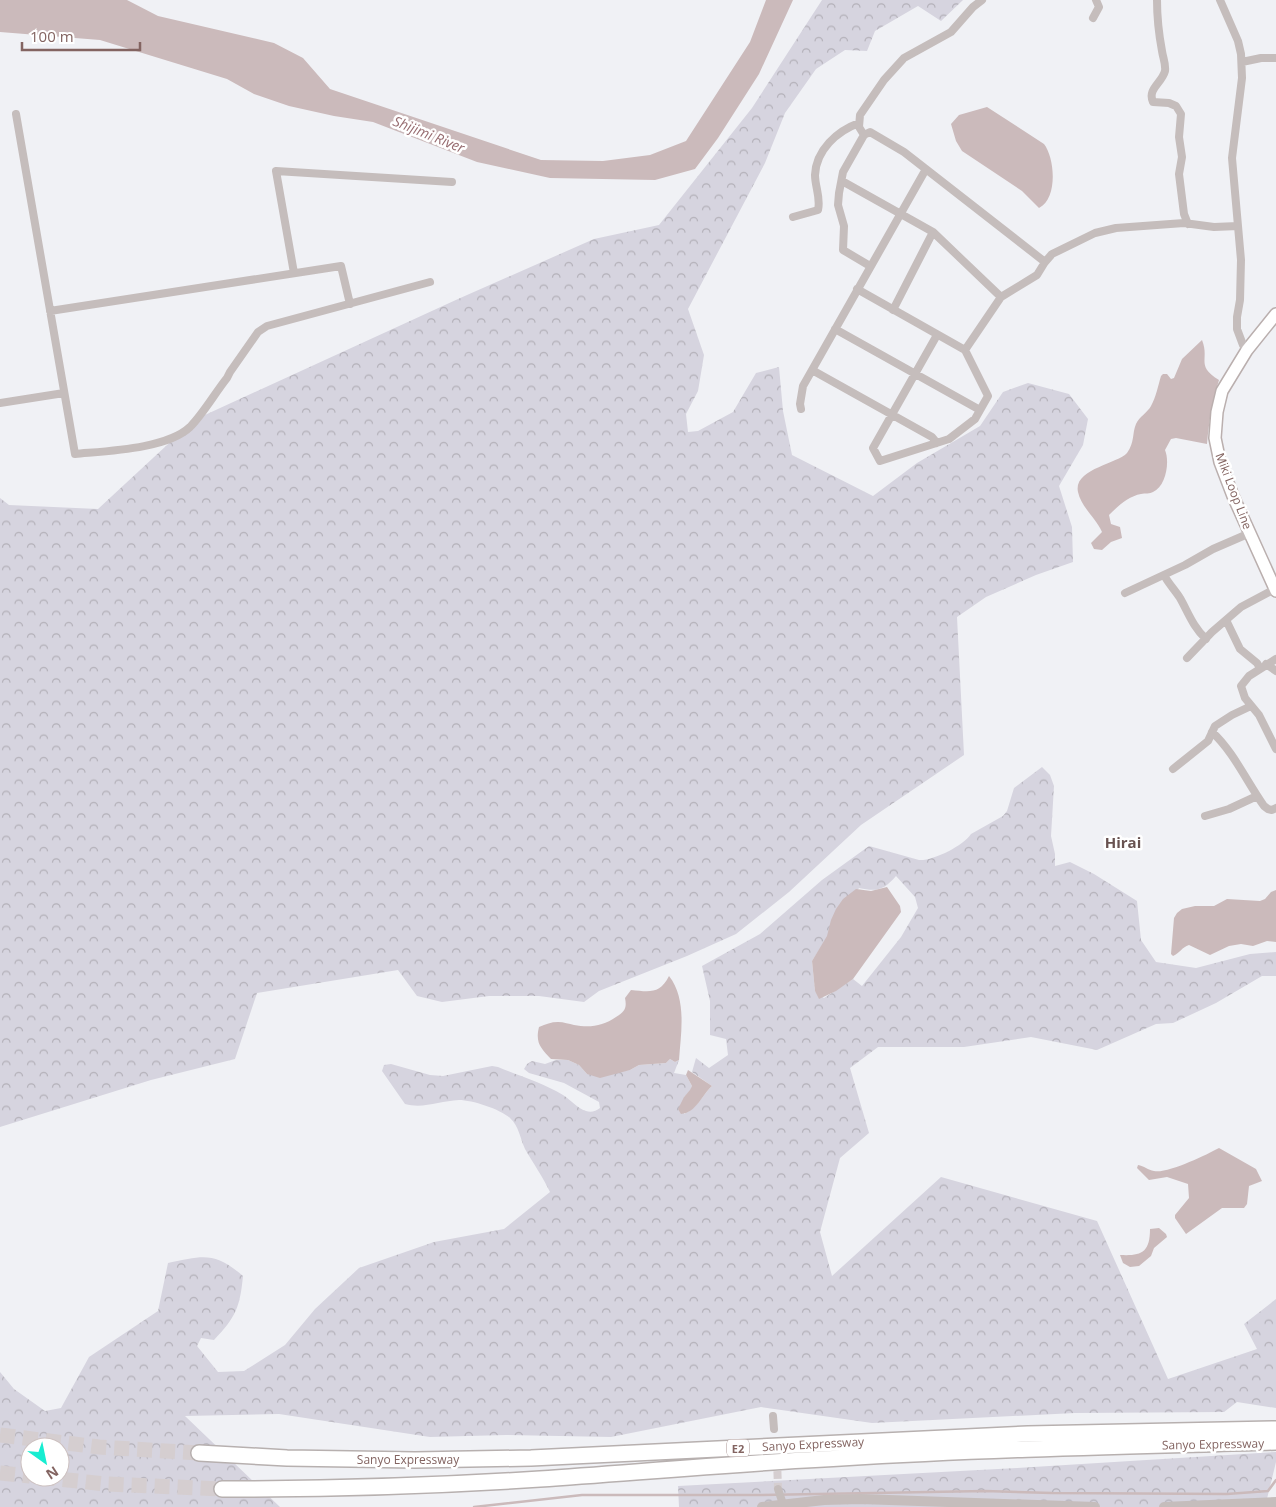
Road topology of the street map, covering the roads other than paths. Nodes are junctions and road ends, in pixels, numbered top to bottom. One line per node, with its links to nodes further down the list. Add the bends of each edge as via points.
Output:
1 (982, 0): 9 (street, via 951,32 904,58 884,80 860,115)
2 (1096, 0): 5 (street, via 1099,7)
3 (1157, 0): 16 (street, via 1165,68 1151,97 1153,102 1176,106 1181,114 1179,174)
4 (1220, 0): 7 (street, via 1238,41)
5 (1093, 18)
6 (1276, 58): 7 (street)
7 (1242, 62): 17 (street, via 1232,158)
8 (16, 114): 27 (street)
9 (859, 123): 10 (street); 15 (street, via 830,141 820,155 815,176 820,204 818,210)
10 (864, 135): 11 (street, via 870,132); 12 (street, via 843,172)
11 (926, 169): 14 (street); 19 (street)
12 (842, 181): 14 (street); 20 (street, via 838,206 844,226 843,250)
13 (452, 182): 21 (street, via 276,171)
14 (900, 214): 18 (street); 20 (street)
15 (793, 217)
16 (1188, 224): 17 (street); 19 (street, via 1116,228 1095,233 1052,254)
17 (1238, 226): 32 (street, via 1241,260 1237,329)
18 (933, 232): 24 (street); 26 (street)
19 (1045, 262): 24 (street, via 1037,275)
20 (870, 266): 23 (street)
21 (294, 274): 25 (street, via 341,266); 27 (street)
22 (430, 282): 25 (street)
23 (857, 289): 26 (street); 29 (street)
24 (1001, 296): 31 (street)
25 (350, 304): 35 (street, via 267,326 258,332 189,427 174,437 150,445 75,454)
26 (893, 310): 30 (street)
27 (50, 311): 35 (street)
28 (1276, 314): 32 (main road, Miki Loop Line)
29 (835, 329): 33 (street); 34 (street)
30 (937, 335): 31 (street); 34 (street)
31 (965, 350): 38 (street, via 988,396)
32 (1247, 350): 41 (main road, Miki Loop Line, via 1222,391 1215,438 1220,462)
33 (812, 370): 37 (street, via 803,386); 39 (street)
34 (915, 374): 38 (street); 39 (street)
35 (64, 393): 36 (street)
36 (0, 403)
37 (801, 409)
38 (980, 410): 40 (street, via 963,430)
39 (892, 414): 40 (street); 40 (street, via 873,448 880,460)
40 (938, 443)
41 (1250, 533): 42 (street); 43 (main road, Miki Loop Line)
42 (1164, 575): 44 (street); 46 (street, via 1198,632)
43 (1276, 590): 45 (street, via 1241,607)
44 (1125, 592)
45 (1226, 620): 46 (street); 49 (street, via 1240,649)
46 (1206, 638): 47 (street)
47 (1187, 658)
48 (1276, 658): 49 (street)
49 (1263, 666): 50 (street); 51 (street, via 1241,686)
50 (1276, 672)
51 (1251, 706): 52 (street, via 1215,726); 53 (street)
52 (1212, 732): 54 (street, via 1208,741); 55 (street, via 1244,772)
53 (1276, 749)
54 (1173, 769)
55 (1257, 796): 56 (street, via 1268,809); 57 (street)
56 (1276, 808)
57 (1205, 816)
58 (773, 1416): 59 (street)
59 (774, 1429)
60 (1276, 1429): 62 (highway, Sanyo Expressway / E2, via 1028,1434 522,1458 287,1458)
61 (1276, 1442): 63 (highway, Sanyo Expressway / E2, via 1026,1448 418,1486)
62 (200, 1453)
63 (222, 1489)
64 (778, 1489): 66 (street)
65 (1276, 1502): 69 (street)
66 (784, 1506): 67 (street); 68 (street, via 860,1499)
67 (762, 1507)
68 (1095, 1507)
69 (1164, 1507)

